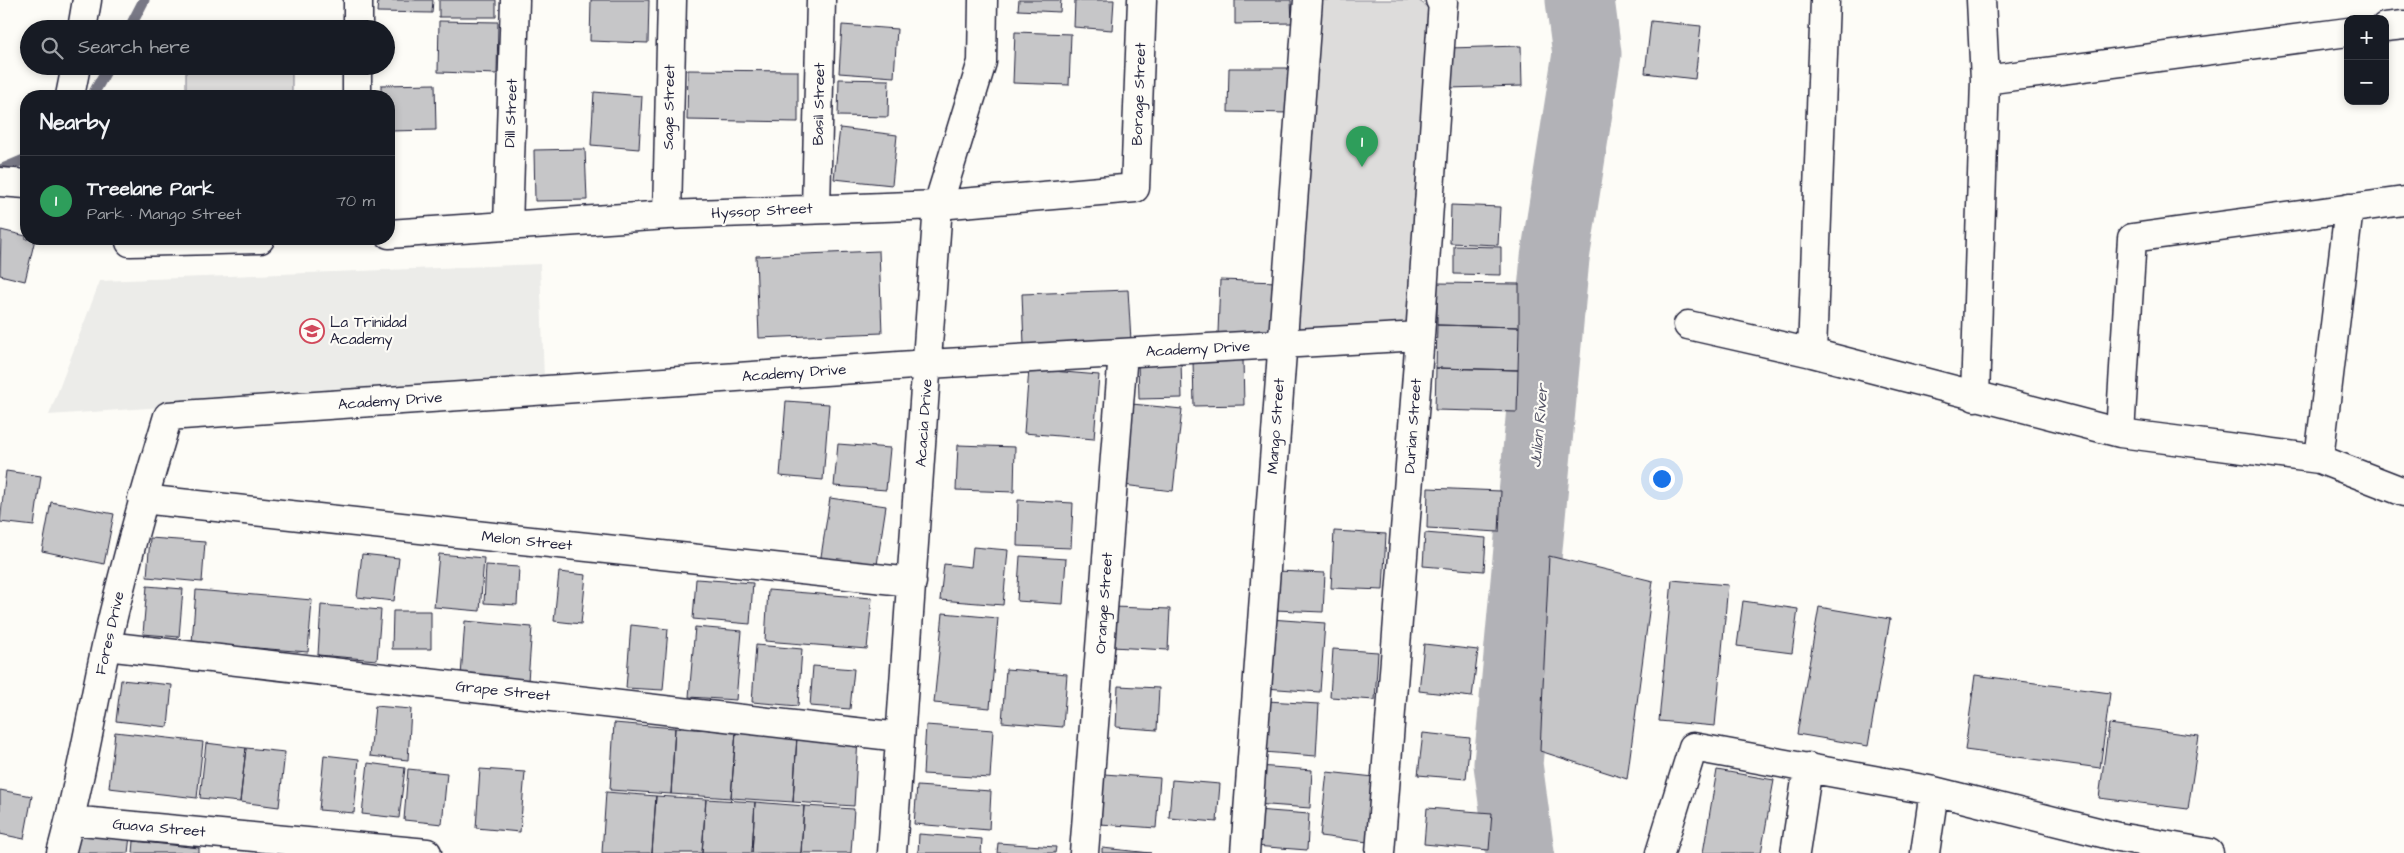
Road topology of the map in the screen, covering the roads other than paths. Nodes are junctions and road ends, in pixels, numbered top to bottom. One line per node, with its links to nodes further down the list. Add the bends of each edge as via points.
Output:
1 (88, 0): 12 (street)
2 (358, 0): 13 (street)
3 (515, 0): 30 (street, Dill Street)
4 (672, 0): 29 (street, Sage Street)
5 (821, 0): 27 (street, Basil Street)
6 (983, 0): 26 (street, Acacia Drive, via 982,62)
7 (1142, 0): 24 (street, Borage Street)
8 (1308, 0): 34 (street, Mango Street)
9 (1440, 0): 33 (street, Durian Street)
10 (1825, 0): 36 (street)
11 (1981, 0): 19 (street)
12 (84, 20)
13 (358, 20)
14 (2404, 25): 15 (street)
15 (2389, 27)
16 (2344, 33): 19 (street)
17 (74, 75): 20 (street)
18 (357, 75): 21 (street)
19 (1985, 80): 38 (street)
20 (71, 90)
21 (357, 90)
22 (0, 182): 23 (street)
23 (20, 184)
24 (1135, 188): 26 (street, Hyssop Street)
25 (2404, 201): 28 (street)
26 (938, 205): 27 (street, Hyssop Street); 37 (street, Acacia Drive)
27 (816, 208): 29 (street, Hyssop Street)
28 (2349, 208): 40 (street, via 2132,238); 41 (street)
29 (667, 215): 30 (street, Hyssop Street)
30 (508, 226): 31 (street, Hyssop Street)
31 (395, 234)
32 (1688, 326): 36 (street)
33 (1420, 336): 34 (street, Academy Drive); 56 (street, Durian Street)
34 (1282, 344): 35 (street, Academy Drive); 55 (street, Mango Street)
35 (1123, 353): 37 (street, Academy Drive); 54 (street, Orange Street)
36 (1812, 353): 38 (street)
37 (928, 364): 39 (street, Academy Drive); 44 (street, Acacia Drive)
38 (1975, 397): 40 (street)
39 (168, 416): 43 (street, Fores Drive)
40 (2120, 433): 41 (street)
41 (2319, 460): 42 (street)
42 (2404, 492)
43 (142, 499): 44 (street, Melon Street); 45 (street, Fores Drive)
44 (912, 582): 46 (street, Acacia Drive)
45 (106, 646): 46 (street, Grape Street); 49 (street, Fores Drive)
46 (900, 737): 53 (street, Acacia Drive)
47 (1808, 767): 48 (street); 57 (street, via 1693,747); 58 (street)
48 (1934, 791): 50 (street); 59 (street)
49 (70, 820): 51 (street, Fores Drive); 52 (street, Guava Street)
50 (2117, 845): 60 (street)
51 (61, 853)
52 (427, 853)
53 (892, 853)
54 (1084, 853)
55 (1245, 853)
56 (1380, 853)
57 (1660, 853)
58 (1795, 853)
59 (1925, 853)
60 (2209, 853)

